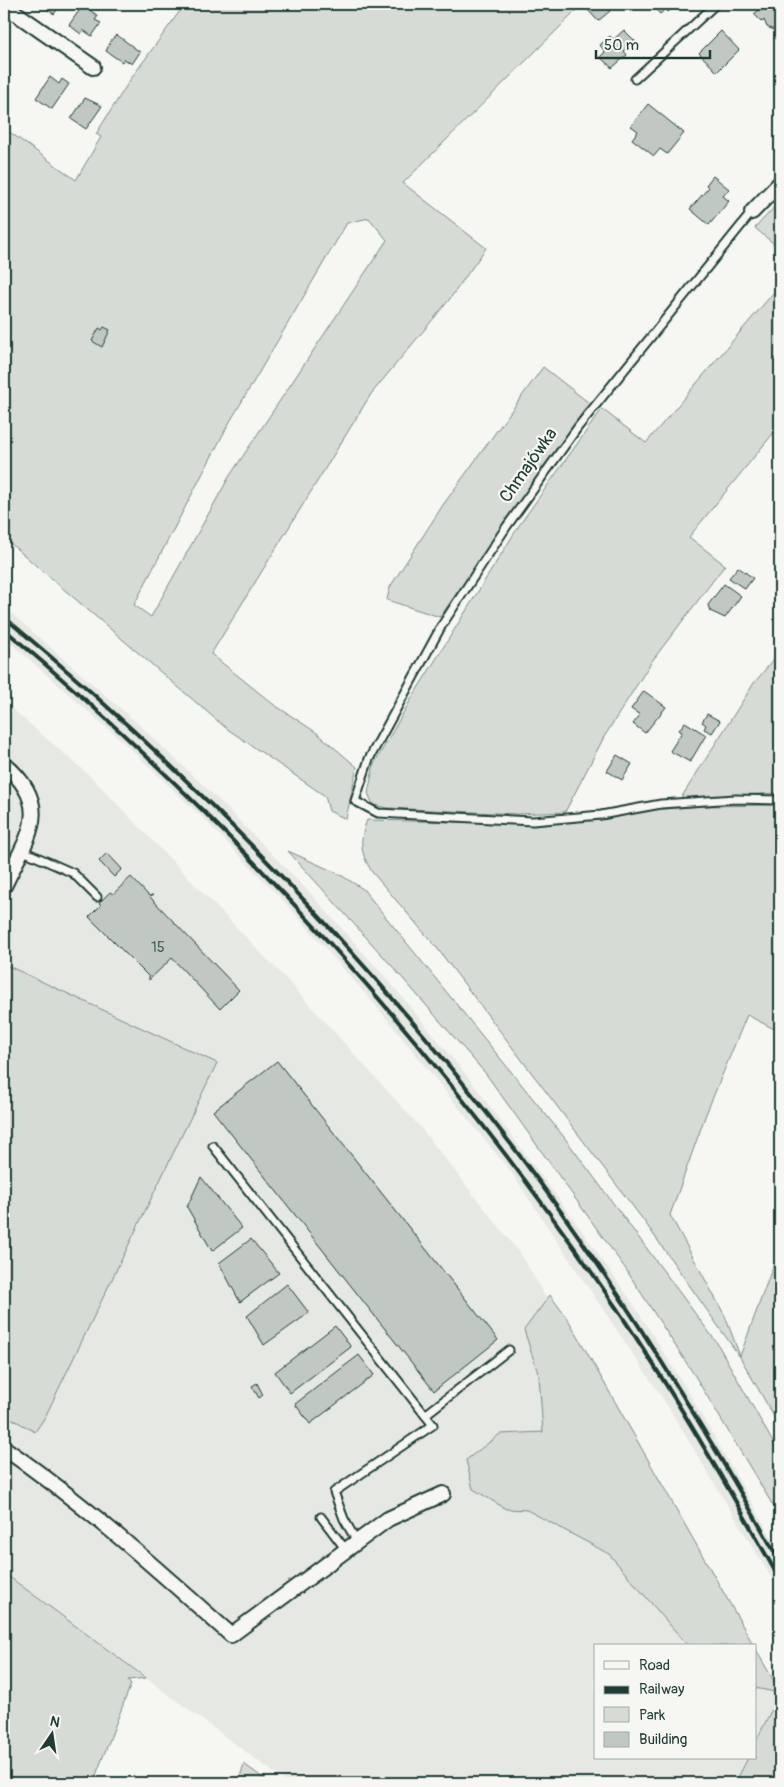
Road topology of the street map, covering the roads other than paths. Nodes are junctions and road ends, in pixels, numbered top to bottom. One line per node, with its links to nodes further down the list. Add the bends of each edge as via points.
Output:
1 (716, 4): 4 (lane)
2 (4, 5): 3 (street)
3 (93, 67)
4 (635, 79)
5 (780, 183): 6 (street, Chmajówka)
6 (752, 212): 8 (lane, Chmajówka, via 583,420 507,526 442,625 369,760 355,801 378,812 533,821 601,815 661,804 735,799)
7 (4, 764): 9 (street, via 27,789 33,802 32,824)
8 (780, 800)
9 (21, 850): 10 (street); 11 (lane, via 73,873)
10 (4, 886)
11 (97, 897)
12 (213, 1146): 14 (lane)
13 (509, 1350): 14 (lane)
14 (425, 1415): 18 (lane, via 433,1425 334,1492)
15 (4, 1448): 18 (street, via 115,1531 230,1635)
16 (443, 1494): 18 (street, via 388,1519)
17 (320, 1517): 18 (lane)
18 (351, 1546)

